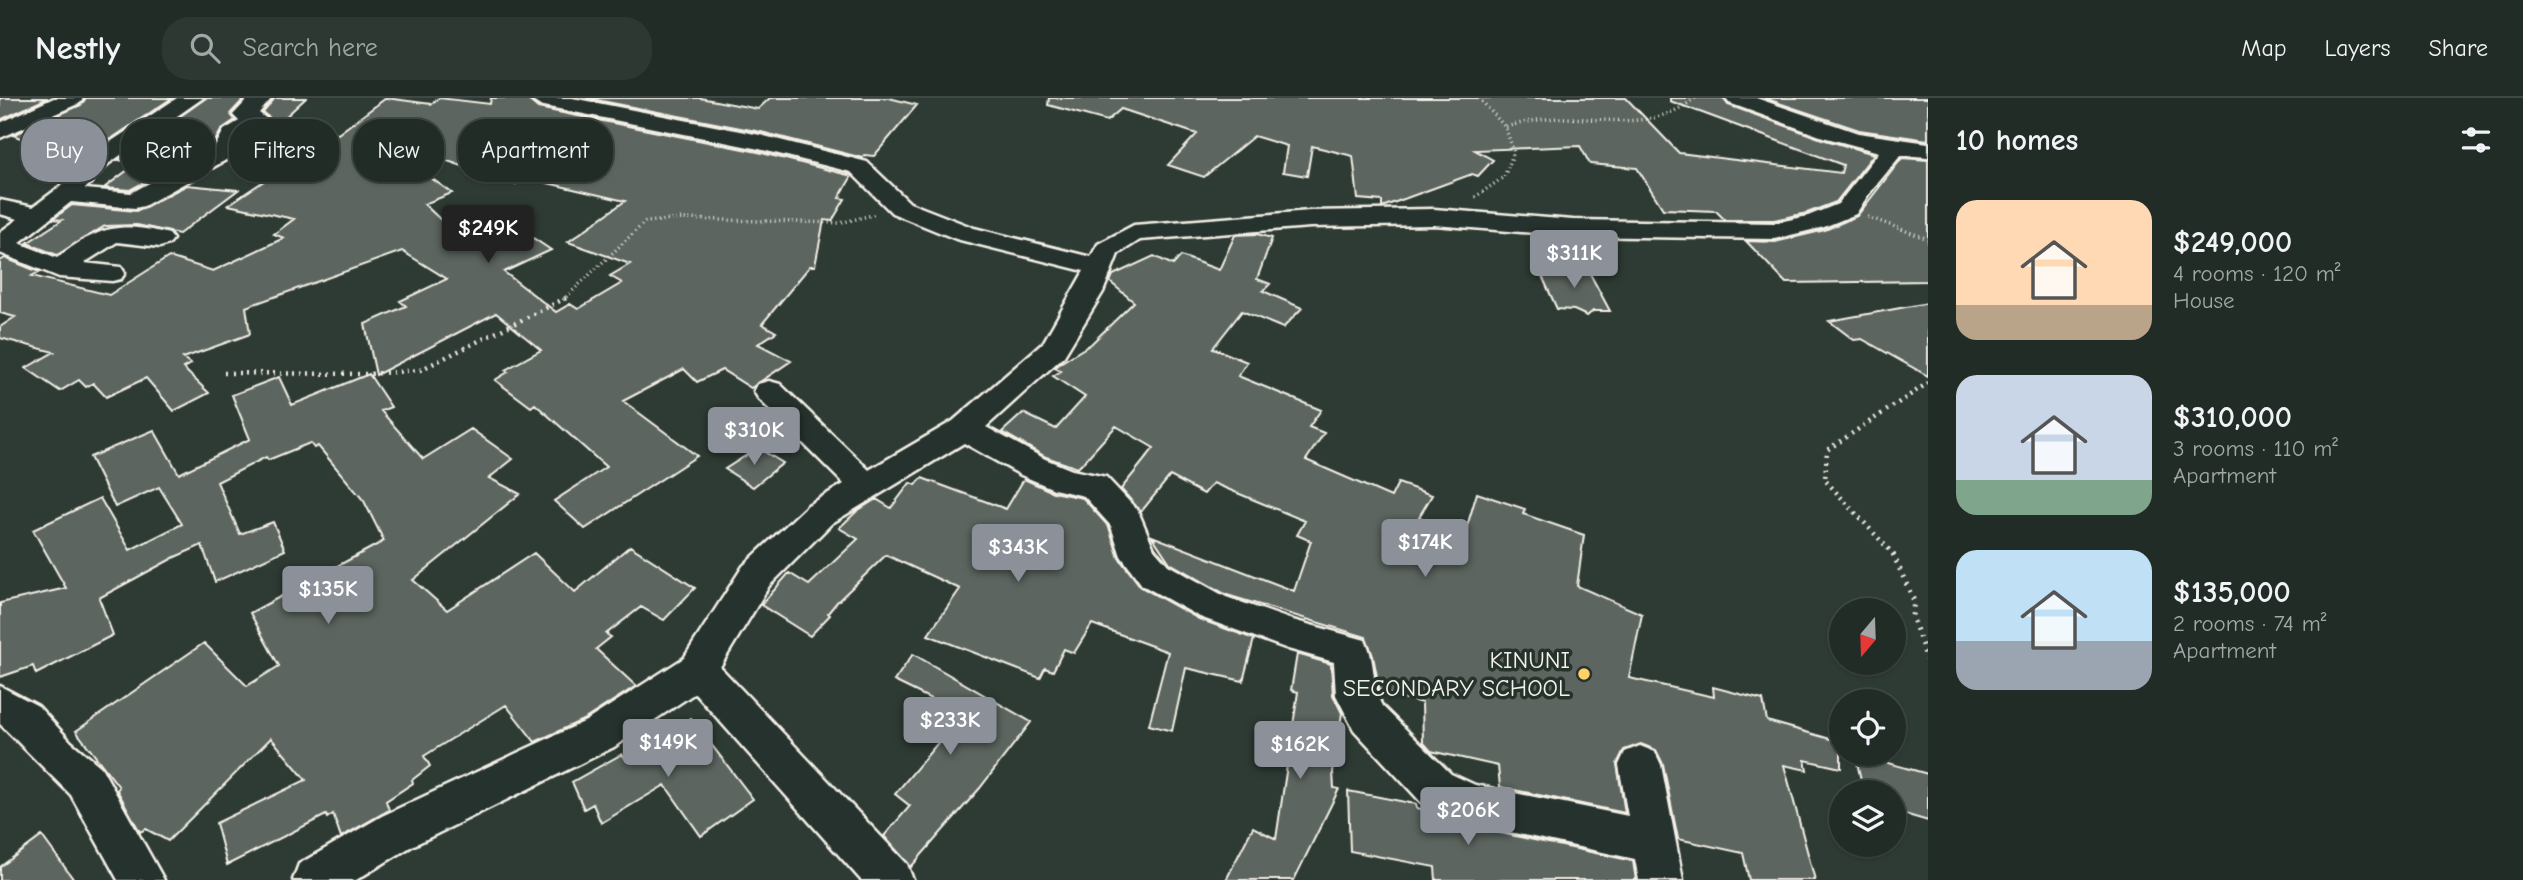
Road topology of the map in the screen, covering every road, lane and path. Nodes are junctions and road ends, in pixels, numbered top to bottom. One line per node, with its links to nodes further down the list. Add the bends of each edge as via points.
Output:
1 (72, 98): 9 (street)
2 (192, 98): 12 (street, via 100,159)
3 (261, 98): 12 (street, via 244,115 257,120 232,135 225,151 149,196 135,201)
4 (540, 98): 14 (street, via 747,139 859,167)
5 (1479, 98): 8 (path)
6 (1695, 98): 8 (path, via 1684,109 1657,120 1544,118)
7 (1737, 98): 10 (street)
8 (1505, 127): 17 (path, via 1514,152 1504,177 1471,200)
9 (0, 131)
10 (1894, 149): 11 (street); 15 (street)
11 (1928, 150)
12 (66, 194): 16 (street)
13 (0, 207): 16 (street)
14 (901, 208): 20 (street, via 965,234); 23 (path, via 840,223 645,222 566,298 420,370)
15 (1847, 209): 17 (street, via 1774,231 1573,228); 19 (path)
16 (37, 216): 21 (street, via 0,245)
17 (1434, 217): 20 (street, via 1270,221 1134,233 1107,250)
18 (160, 239): 21 (street, via 111,233)
19 (1928, 239)
20 (1098, 267): 26 (street, via 1089,292 1054,348)
21 (59, 269): 22 (street)
22 (111, 273)
23 (224, 373)
24 (1928, 383): 28 (path, via 1839,441 1828,450 1824,462 1825,480 1896,558 1914,601 1912,616)
25 (769, 391): 27 (street)
26 (964, 429): 27 (street); 32 (street, via 1033,467 1066,481 1094,486 1126,520 1139,556 1155,575 1213,607 1352,651 1356,695 1368,718 1436,788 1473,804)
27 (866, 486): 29 (street, via 820,514 756,576)
28 (1928, 663)
29 (698, 670): 34 (street, via 600,734 397,831); 35 (street)
30 (0, 703): 33 (street, via 24,718 86,781)
31 (1640, 765): 32 (street)
32 (1657, 861)
33 (142, 880)
34 (315, 880)
35 (891, 880)

